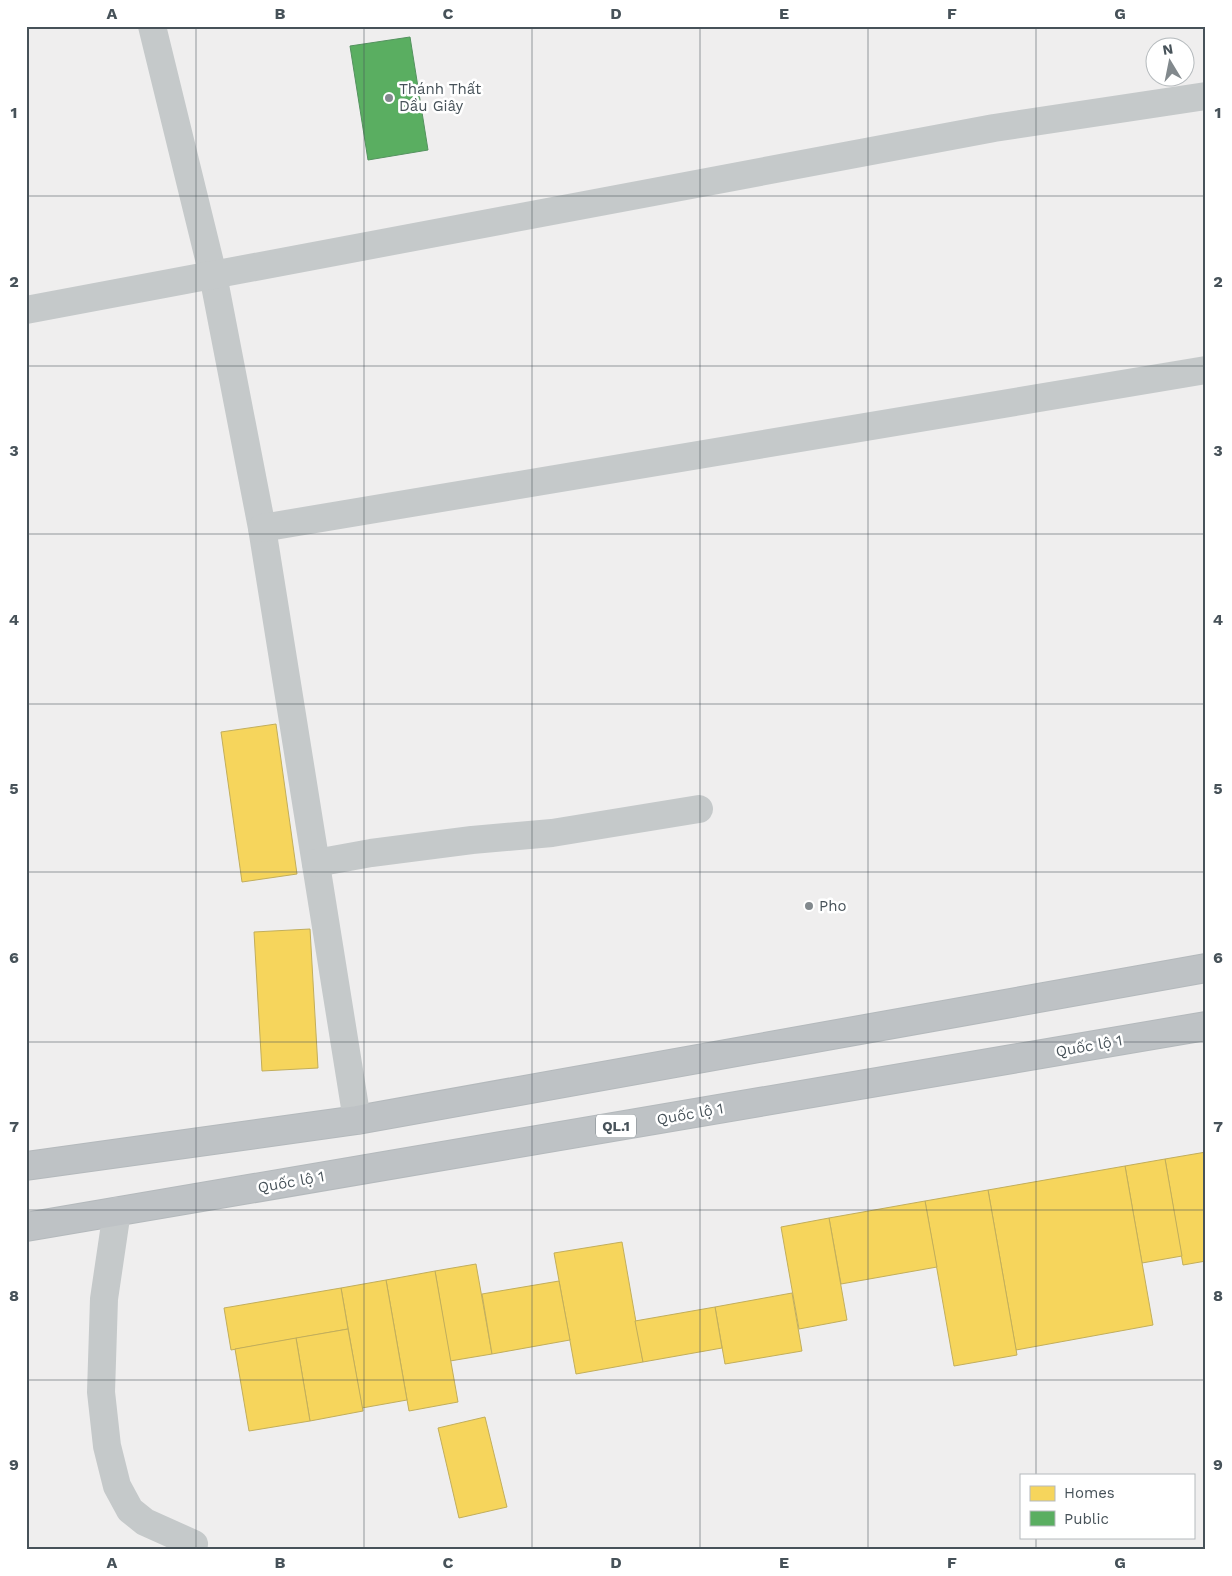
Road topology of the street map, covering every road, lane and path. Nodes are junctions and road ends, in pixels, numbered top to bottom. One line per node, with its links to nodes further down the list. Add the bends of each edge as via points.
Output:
1 (152, 26): 3 (street)
2 (1206, 96): 3 (street, via 994,128)
3 (212, 275): 4 (street); 6 (street)
4 (26, 310)
5 (1206, 370): 6 (street)
6 (262, 528): 8 (street)
7 (699, 809): 8 (street, via 552,833 472,840)
8 (316, 863): 11 (street)
9 (1206, 968): 11 (highway)
10 (1206, 1026): 13 (highway, Quốc lộ 1 / QL.1)
11 (357, 1120): 12 (highway)
12 (26, 1166)
13 (117, 1211): 14 (highway, Quốc lộ 1 / QL.1); 15 (street, via 104,1299 101,1392 117,1486 130,1510 145,1522)
14 (26, 1227)
15 (194, 1544)

